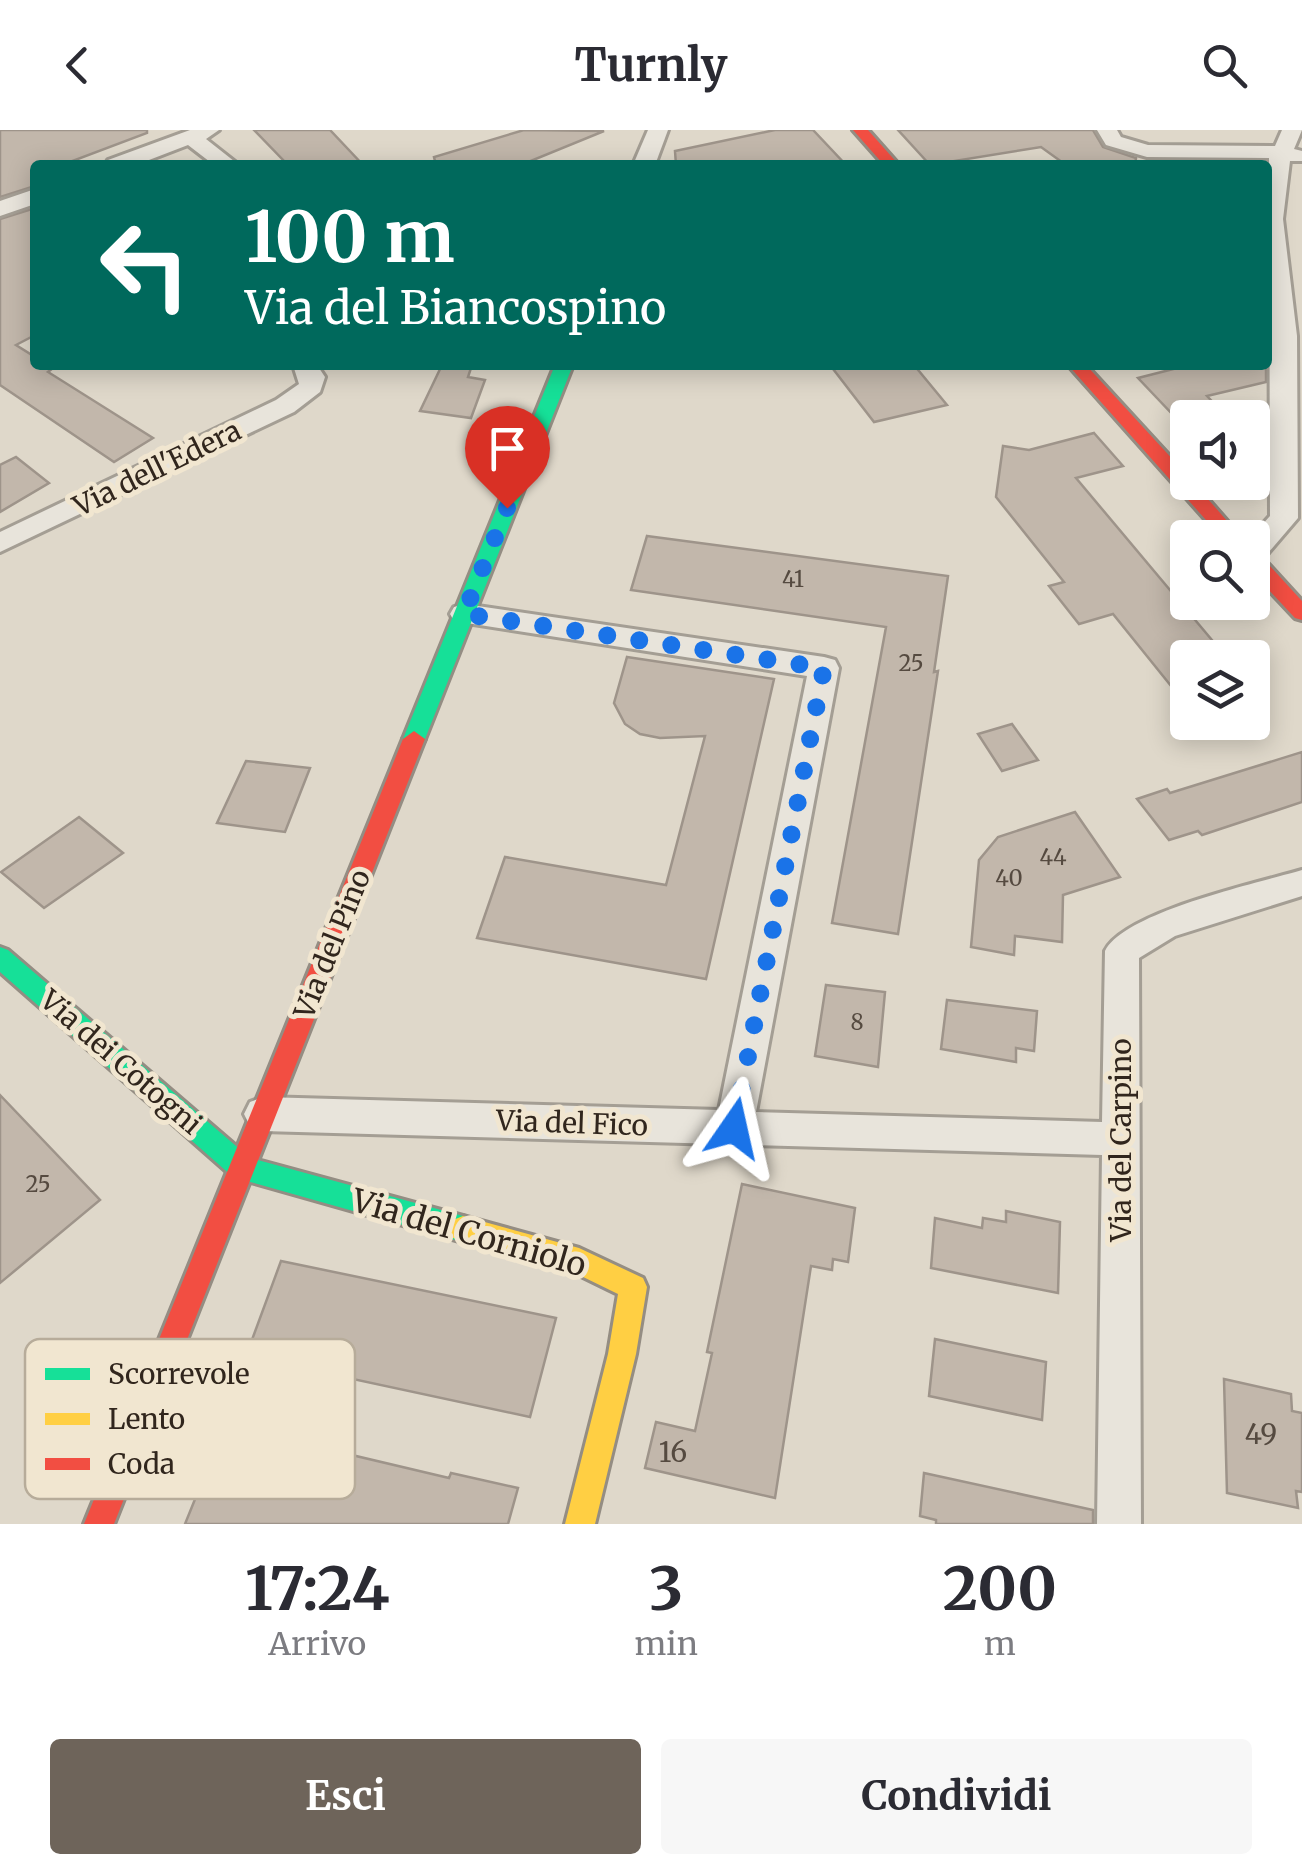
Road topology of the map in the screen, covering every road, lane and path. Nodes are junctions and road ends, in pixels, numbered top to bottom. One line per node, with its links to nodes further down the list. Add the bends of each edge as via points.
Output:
1 (658, 130): 8 (street)
2 (860, 130): 9 (street)
3 (1107, 130): 5 (street, via 1113,141 1147,151)
4 (200, 134): 6 (street); 7 (street)
5 (1292, 147): 10 (street)
6 (130, 160)
7 (223, 160)
8 (646, 160)
9 (887, 160)
10 (1272, 195)
11 (30, 198): 12 (street)
12 (0, 209)
13 (1272, 258): 14 (street)
14 (1275, 313): 19 (street, via 1284,518)
15 (562, 370): 22 (street, Via del Pino)
16 (1082, 370): 18 (street)
17 (308, 376): 20 (street, Via dell'Edera, via 285,406)
18 (1217, 520)
19 (1270, 535)
20 (0, 544)
21 (1270, 577): 23 (street)
22 (464, 614): 26 (street, Via del Pino); 27 (street, via 824,668)
23 (1302, 614)
24 (1302, 883): 28 (street, Via del Carpino, via 1164,925 1122,951)
25 (0, 956): 29 (street, Via dei Cotogni)
26 (263, 1114): 27 (street, Via del Fico); 29 (street, Via del Pino)
27 (734, 1128): 28 (street, Via del Fico)
28 (1121, 1139): 34 (street, Via del Carpino)
29 (242, 1168): 30 (street, Via del Pino); 33 (street, Via del Corniolo, via 579,1262 633,1288)
30 (173, 1339)
31 (109, 1499): 32 (street, Via del Pino)
32 (99, 1524)
33 (580, 1524)
34 (1119, 1524)

